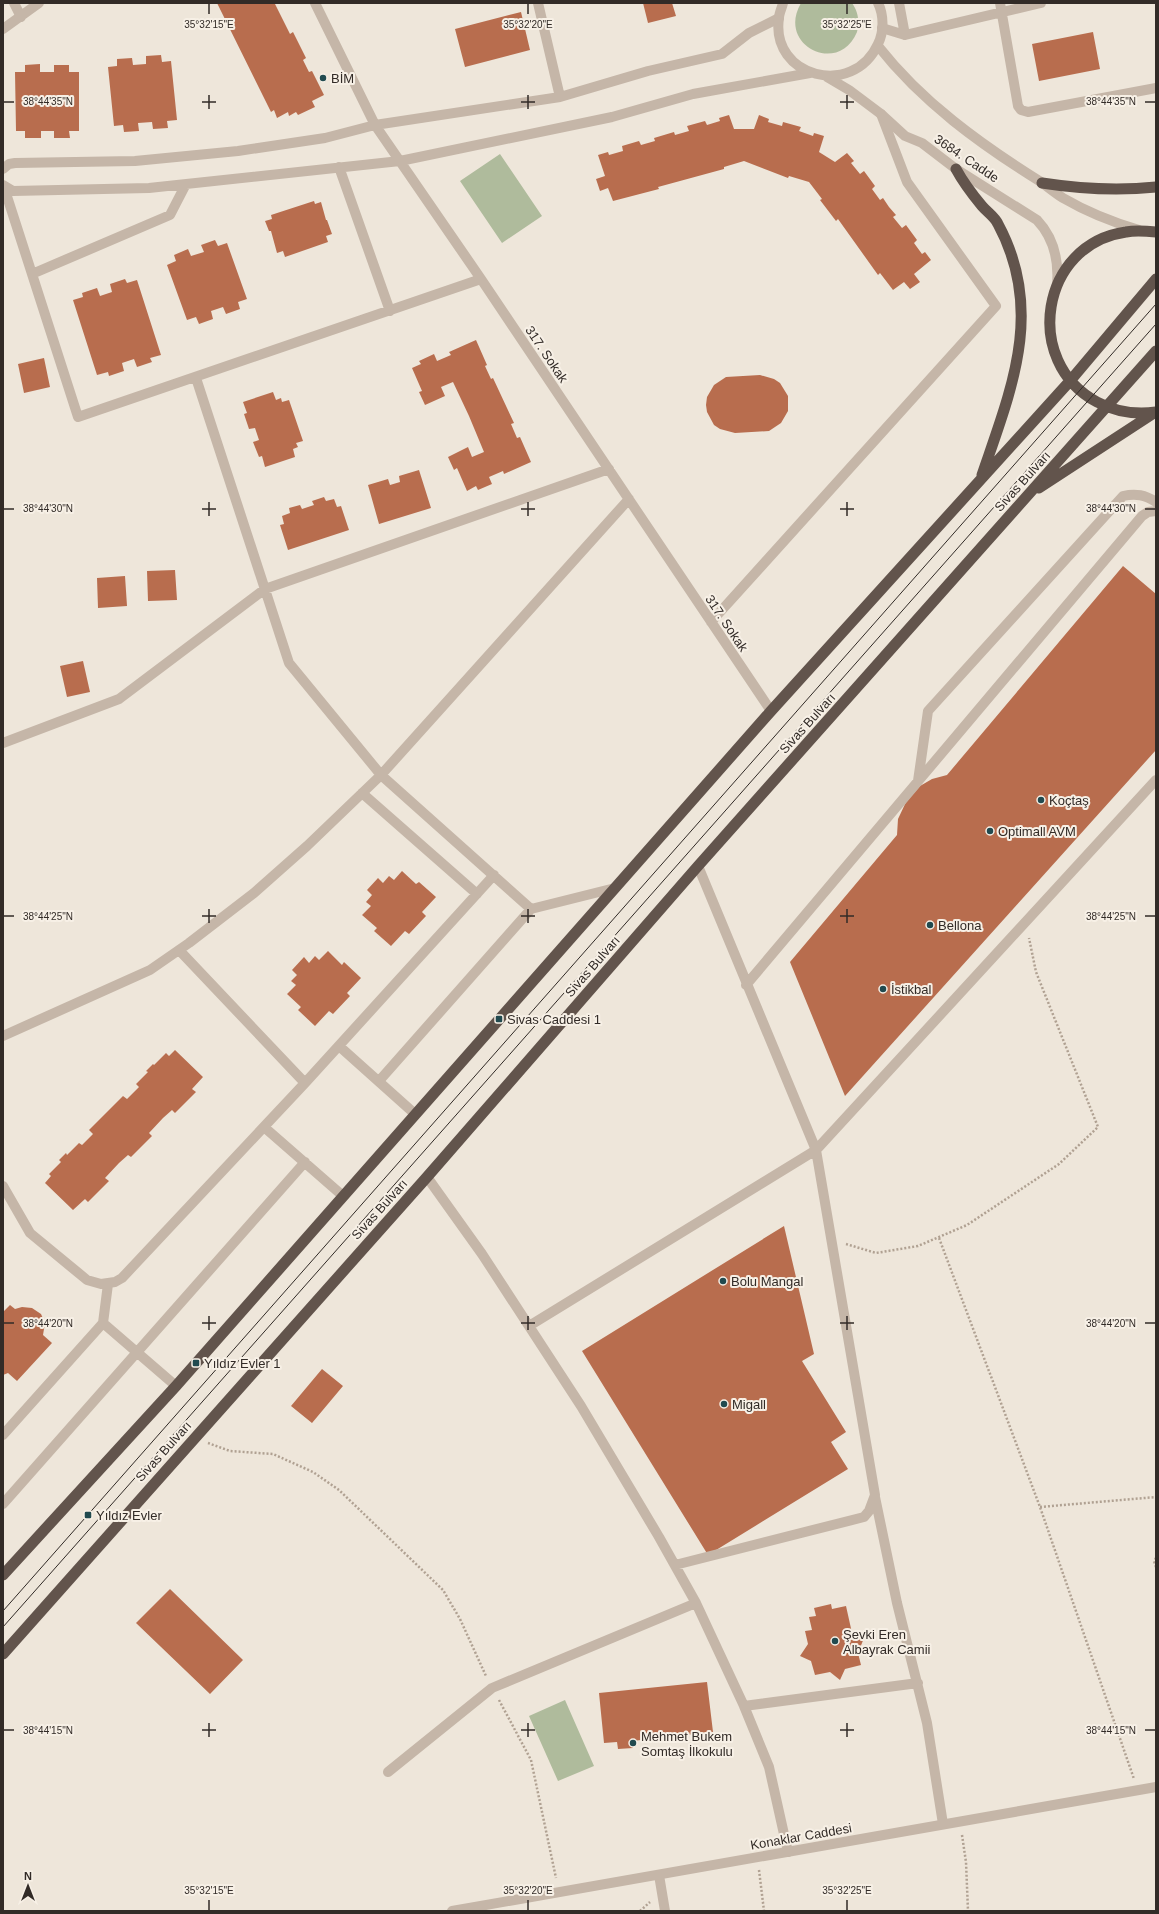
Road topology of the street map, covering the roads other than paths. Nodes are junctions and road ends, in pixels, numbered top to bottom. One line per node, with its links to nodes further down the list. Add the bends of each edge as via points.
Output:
1 (14, 3): 10 (street)
2 (39, 3): 10 (street)
3 (315, 3): 21 (street, 317. Sokak)
4 (538, 3): 19 (street)
5 (783, 3): 11 (street)
6 (878, 3): 12 (street, via 883,21)
7 (899, 3): 14 (street)
8 (1041, 3): 9 (street)
9 (1001, 8): 14 (street); 18 (street, via 1018,106 1024,112)
10 (21, 17): 13 (street)
11 (779, 18): 16 (street, via 779,35 785,51 796,64); 19 (street, via 748,33 722,54 648,71)
12 (882, 28): 14 (street); 15 (street)
13 (3, 29)
14 (905, 35)
15 (878, 46): 17 (street, via 861,67 844,75); 26 (street, 3684. Cadde, via 898,71 944,114 983,144)
16 (810, 73): 17 (street); 22 (street, via 692,94 612,117)
17 (827, 77): 20 (street, 3684. Cadde)
18 (1156, 88)
19 (560, 97): 21 (street)
20 (881, 114): 25 (street, 3684. Cadde, via 905,136 922,143); 49 (street, via 907,182 996,306)
21 (376, 125): 22 (street, 317. Sokak); 24 (street, via 325,138 231,152 135,161 15,163)
22 (400, 161): 23 (street); 33 (street, 317. Sokak)
23 (339, 167): 27 (street); 36 (street)
24 (3, 169)
25 (956, 169): 35 (street, 3684. Cadde, via 1030,215 1044,227 1054,250 1058,273); 43 (highway, via 966,187 997,222 1011,252 1020,288 1021,340 1016,373)
26 (1042, 183): 29 (highway, via 1103,190); 30 (street, 3684. Cadde, via 1086,210)
27 (186, 184): 28 (street, via 149,188 21,191 13,191); 32 (street, via 170,215)
28 (4, 186): 32 (street)
29 (1156, 187)
30 (1141, 231): 31 (highway); 35 (highway, via 1125,232 1095,243 1070,263)
31 (1156, 232)
32 (32, 274): 38 (street, via 78,417)
33 (481, 279): 36 (street); 42 (street, 317. Sokak)
34 (1156, 279): 39 (highway)
35 (1057, 285): 39 (highway, via 1050,306 1050,338 1054,353)
36 (390, 311): 38 (street)
37 (1156, 351): 40 (highway, Sivas Bulvarı)
38 (196, 378): 48 (street)
39 (1070, 381): 40 (highway, via 1080,392); 43 (highway)
40 (1106, 407): 41 (highway, via 1139,414); 44 (highway, Sivas Bulvarı)
41 (1155, 412): 44 (highway)
42 (609, 470): 45 (street, 317. Sokak); 48 (street)
43 (981, 479): 50 (highway)
44 (1027, 496): 56 (highway, Sivas Bulvarı)
45 (629, 499): 49 (street, 317. Sokak); 52 (street)
46 (1156, 502): 53 (street, via 1136,494 1122,496 928,711)
47 (1156, 511): 53 (street, via 1142,516)
48 (265, 589): 51 (street, via 119,699); 52 (street, via 289,663)
49 (711, 622): 50 (street, 317. Sokak)
50 (771, 711): 58 (highway)
51 (3, 742)
52 (380, 775): 55 (street); 57 (street)
53 (918, 780): 62 (street)
54 (1156, 780): 69 (street)
55 (362, 793): 59 (street); 61 (street, via 254,893)
56 (698, 866): 62 (street); 71 (highway, Sivas Bulvarı)
57 (494, 876): 59 (street); 60 (street)
58 (615, 888): 60 (street); 67 (highway)
59 (477, 894): 64 (street)
60 (531, 910): 65 (street)
61 (179, 950): 63 (street, via 150,970); 66 (street)
62 (746, 984): 69 (street)
63 (3, 1036)
64 (339, 1046): 65 (street); 66 (street)
65 (379, 1081): 67 (street)
66 (305, 1083): 68 (street)
67 (415, 1114): 73 (highway)
68 (264, 1127): 70 (street); 74 (street, via 127,1273)
69 (816, 1150): 76 (street); 80 (street)
70 (304, 1162): 73 (street); 77 (street)
71 (427, 1176): 76 (street); 85 (highway, Sivas Bulvarı)
72 (3, 1186): 74 (street, via 30,1233 87,1280)
73 (343, 1196): 78 (highway)
74 (108, 1284): 75 (street)
75 (103, 1323): 77 (street); 79 (street)
76 (529, 1326): 82 (street, via 581,1406)
77 (137, 1352): 78 (street); 81 (street)
78 (176, 1386): 83 (highway)
79 (3, 1436)
80 (875, 1495): 82 (street, via 864,1517); 86 (street, via 897,1603)
81 (3, 1504)
82 (675, 1565): 84 (street)
83 (3, 1575)
84 (696, 1603): 87 (street); 88 (street, via 492,1688)
85 (3, 1654)
86 (918, 1683): 87 (street); 90 (street, via 933,1756)
87 (744, 1706): 91 (street, via 769,1767)
88 (388, 1772)
89 (1156, 1787): 90 (street, Konaklar Caddesi)
90 (943, 1824): 91 (street, Konaklar Caddesi)
91 (788, 1852): 92 (street, Konaklar Caddesi)
92 (659, 1875): 93 (street, Konaklar Caddesi); 94 (street)
93 (452, 1911)
94 (665, 1911)

